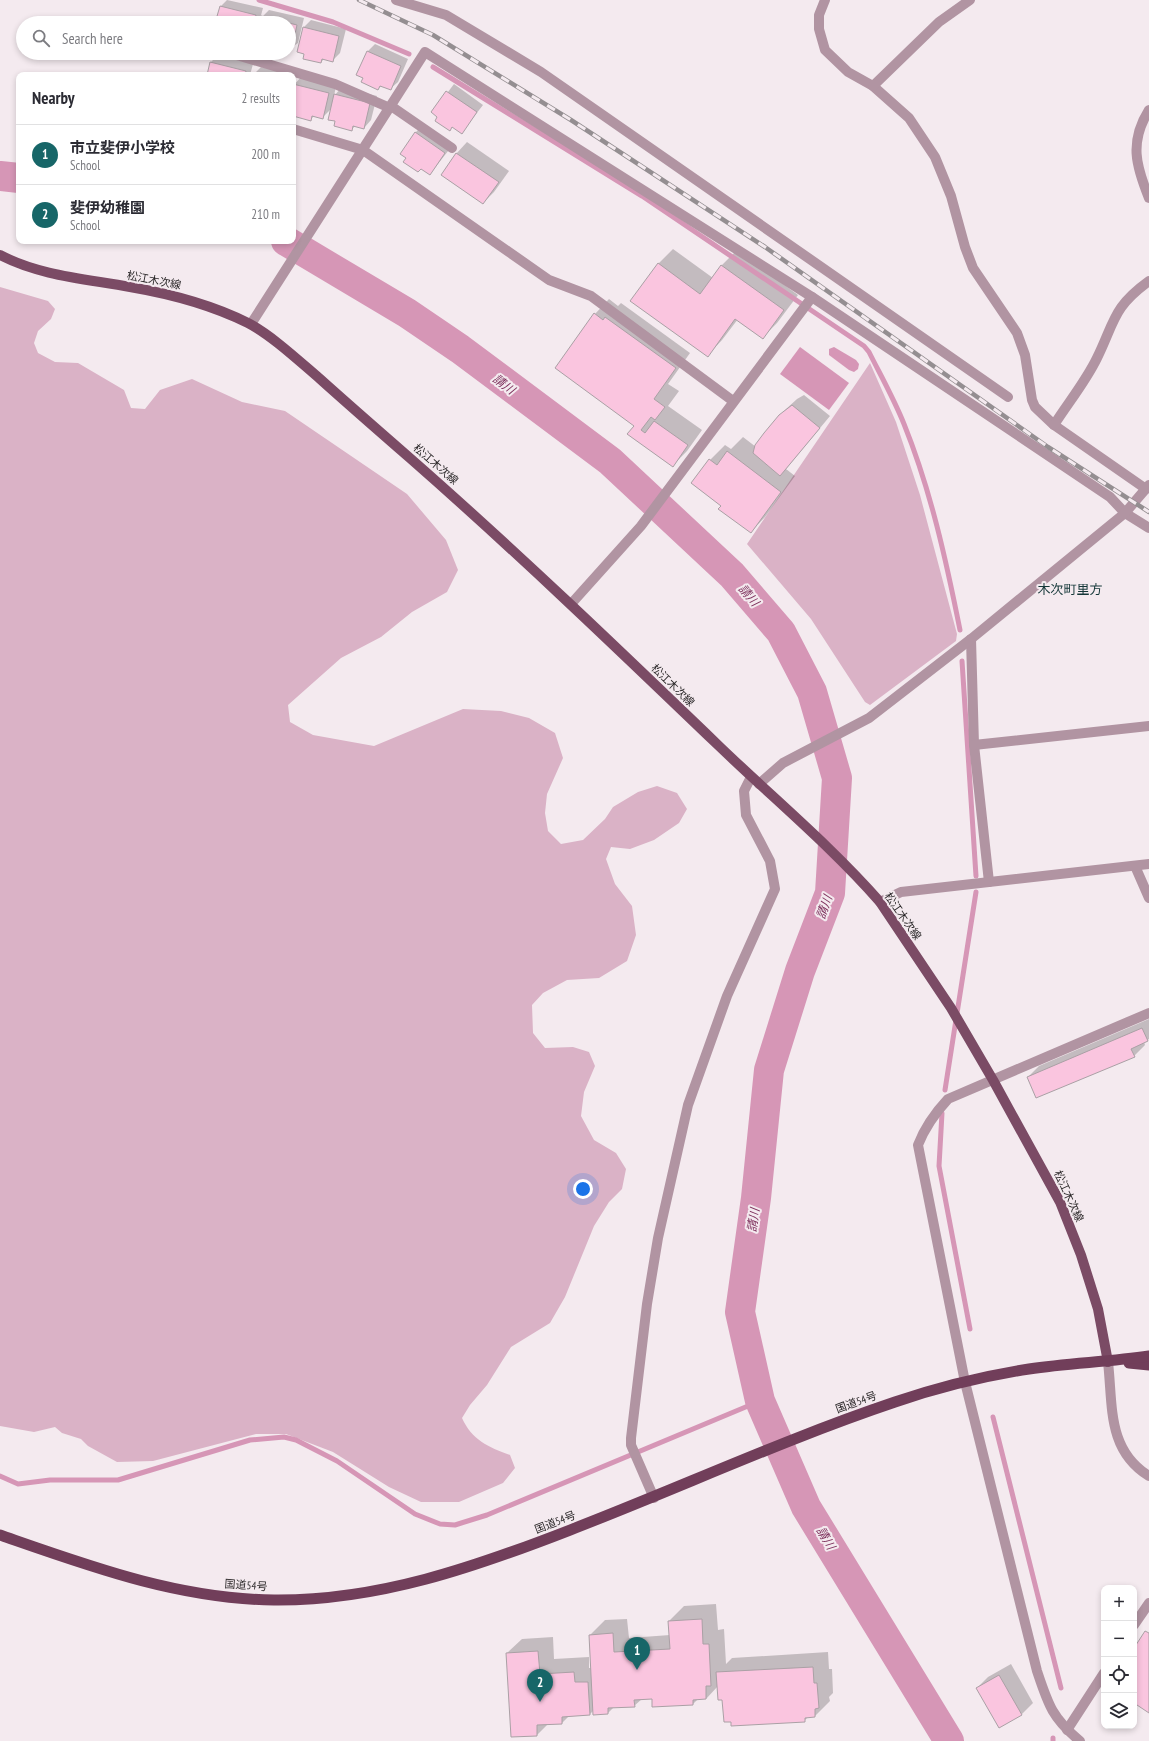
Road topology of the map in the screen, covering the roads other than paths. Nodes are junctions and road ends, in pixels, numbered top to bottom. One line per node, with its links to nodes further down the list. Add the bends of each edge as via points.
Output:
1 (396, 0): 18 (street, via 446,15 541,72)
2 (825, 0): 7 (street, via 819,16 819,29 825,50 848,72)
3 (970, 0): 7 (street, via 939,22)
4 (254, 60): 5 (street)
5 (295, 72)
6 (296, 72): 8 (street, via 336,84)
7 (873, 86): 20 (street, via 909,118 935,157 951,196 973,268 1017,333 1025,355 1032,400 1041,414)
8 (390, 107): 11 (street); 12 (street); 16 (street, via 425,52)
9 (1149, 110): 13 (street, via 1143,120 1136,148 1140,177)
10 (296, 131): 12 (street)
11 (452, 148)
12 (362, 150): 17 (street); 19 (street, via 549,280 591,296)
13 (1149, 198)
14 (0, 255): 17 (main road, 松江木次線, via 12,262 40,270 178,296 215,308)
15 (1149, 281): 20 (street, via 1133,292 1116,312 1097,358)
16 (810, 299): 19 (street); 22 (street, via 1110,497)
17 (251, 324): 24 (main road, 松江木次線, via 296,358 472,512)
18 (1008, 397)
19 (733, 401): 24 (street, via 641,526)
20 (1054, 425): 21 (street)
21 (1147, 487): 22 (street)
22 (1125, 513): 23 (street); 25 (street)
23 (1149, 528)
24 (571, 604): 28 (main road, 松江木次線)
25 (970, 639): 27 (street); 29 (street, via 857,726 783,763)
26 (1149, 726): 27 (street)
27 (974, 745): 32 (street)
28 (751, 777): 29 (main road, 松江木次線); 42 (street, via 744,791 746,815 770,861 775,889 727,996 688,1106 658,1238 646,1304 631,1445)
29 (759, 784): 34 (main road, 松江木次線, via 788,808)
30 (1149, 864): 31 (street)
31 (1135, 866): 32 (street); 33 (street)
32 (989, 882): 34 (street, via 901,892)
33 (1149, 898)
34 (880, 902): 36 (main road, 松江木次線, via 952,1008)
35 (1149, 1013): 36 (street)
36 (994, 1080): 38 (main road, 松江木次線, via 1060,1202 1081,1255 1098,1309); 40 (street, via 948,1099 934,1113 918,1145)
37 (1149, 1356): 38 (highway, 国道54号)
38 (1108, 1362): 39 (highway, 国道54号); 40 (highway, 国道54号, via 1030,1369); 41 (street, via 1118,1443 1136,1467)
39 (1149, 1365)
40 (965, 1382): 42 (highway, 国道54号, via 892,1403 743,1460); 47 (street, via 1037,1671 1051,1710)
41 (1149, 1476)
42 (654, 1498): 43 (highway, 国道54号, via 494,1560 433,1579 368,1593 316,1599 274,1600 191,1593 129,1578)
43 (0, 1535)
44 (1149, 1603): 45 (street)
45 (1137, 1621)
46 (1101, 1678): 47 (street)
47 (1067, 1730): 48 (street)
48 (1080, 1741)

